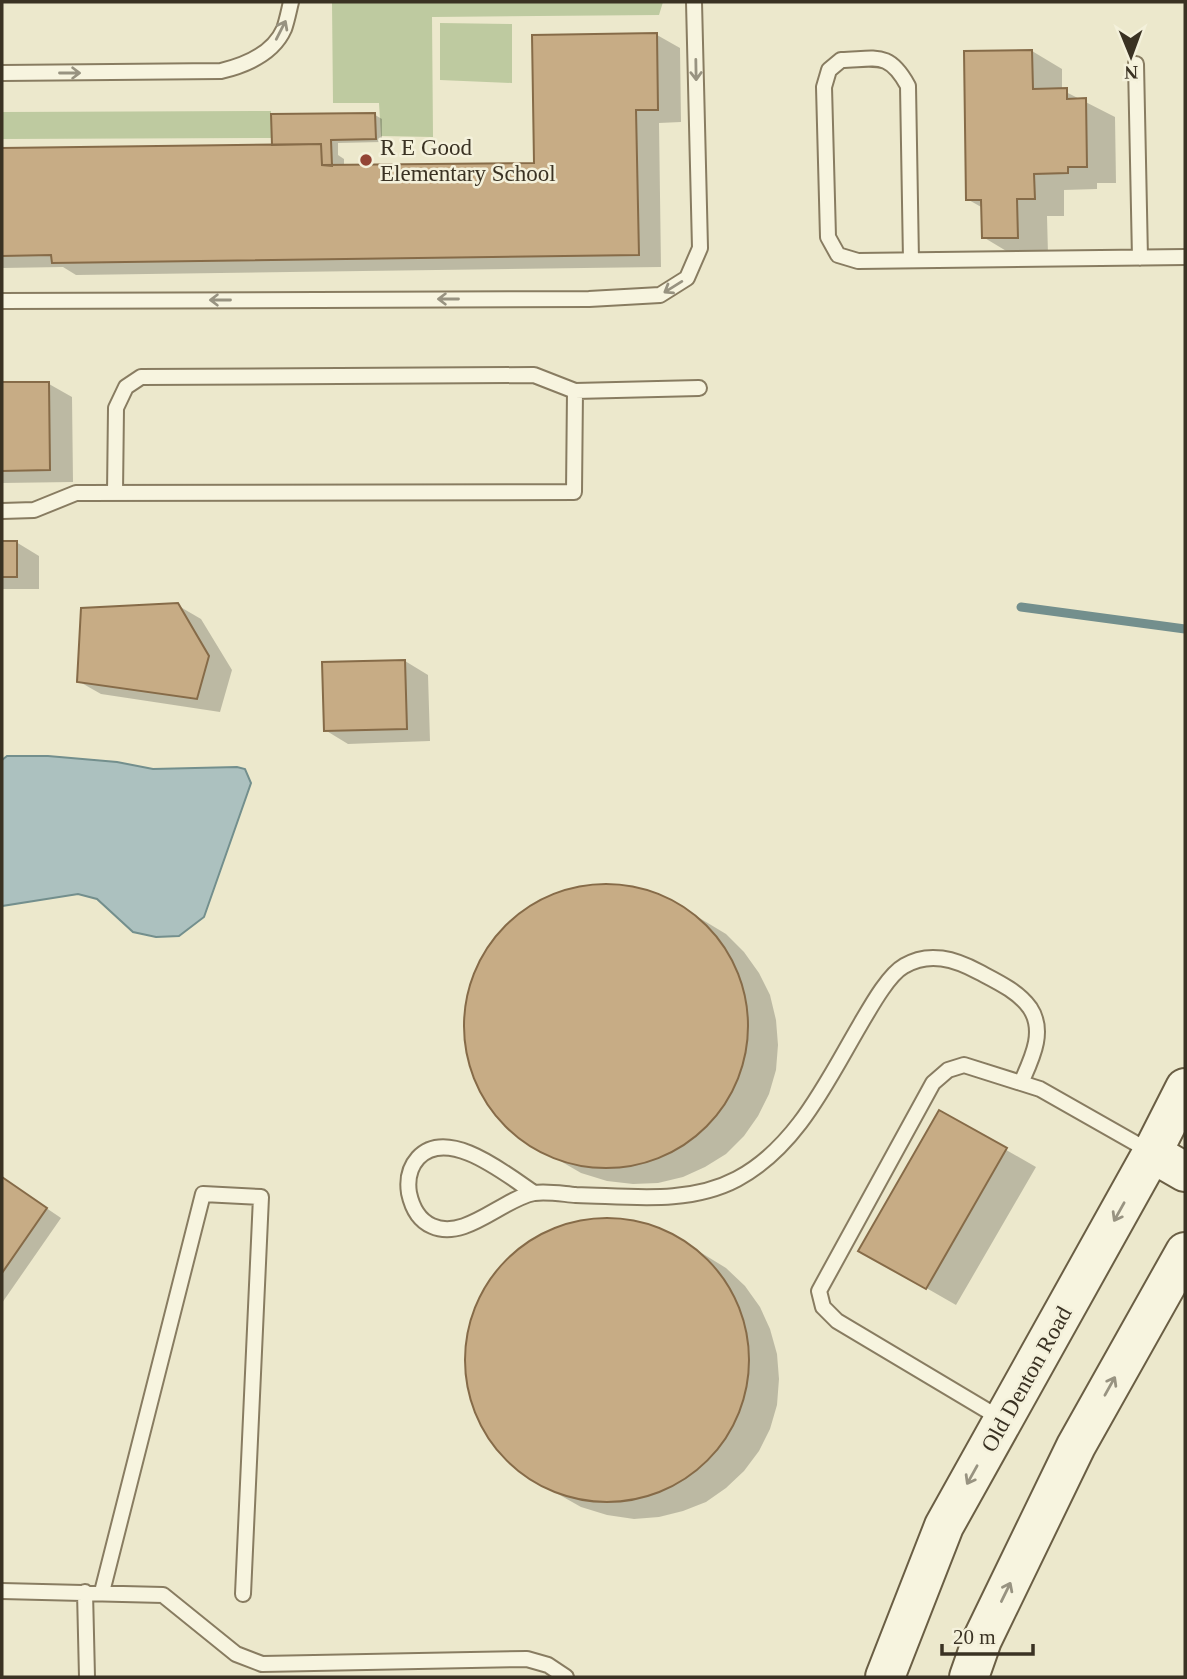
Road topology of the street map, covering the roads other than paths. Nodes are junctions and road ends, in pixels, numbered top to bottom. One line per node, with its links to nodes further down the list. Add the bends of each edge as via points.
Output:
1 (291, 2): 4 (lane, one-way to 1, via 221,71 246,64 267,50 284,30)
2 (694, 2): 8 (lane, one-way to 8, via 700,248 687,278 660,296)
3 (1136, 64): 6 (lane)
4 (2, 73)
5 (1185, 257): 6 (lane)
6 (1140, 258): 7 (lane)
7 (911, 261): 7 (lane, via 858,261 838,255 828,237 824,87 829,70 841,60 882,59 897,68 908,86)
8 (2, 301)
9 (699, 388): 10 (lane)
10 (575, 391): 11 (lane, via 574,492); 11 (lane, via 534,375 141,377 126,387 116,408)
11 (115, 493): 12 (lane, via 76,493 34,510)
12 (2, 511)
13 (1021, 1083): 15 (lane, via 1041,1089); 17 (lane, via 1036,1049 1037,1028 1031,1009 1009,988 965,965 943,957 926,958 903,966 877,996 814,1105 779,1149 737,1179 702,1193 662,1197); 19 (lane, via 964,1065 948,1070 933,1083 819,1291 823,1307 837,1321)
14 (1185, 1088): 15 (main road, Old Denton Road)
15 (1152, 1153): 16 (main road); 19 (main road, Old Denton Road, one-way to 19)
16 (1185, 1172)
17 (534, 1193): 17 (lane, via 477,1221 439,1230 415,1212 409,1175 424,1152 440,1147 459,1149)
18 (1185, 1252): 27 (main road, one-way to 18, via 982,1640 1076,1446)
19 (1003, 1420): 26 (main road, Old Denton Road, one-way to 26, via 944,1526)
20 (2, 1591): 21 (lane)
21 (85, 1592): 22 (lane); 24 (lane)
22 (102, 1592): 23 (lane, via 203,1194 261,1197); 25 (lane, via 163,1595 236,1654 262,1664 527,1659)
23 (243, 1594)
24 (87, 1677)
25 (566, 1677)
26 (885, 1677)
27 (970, 1677)

